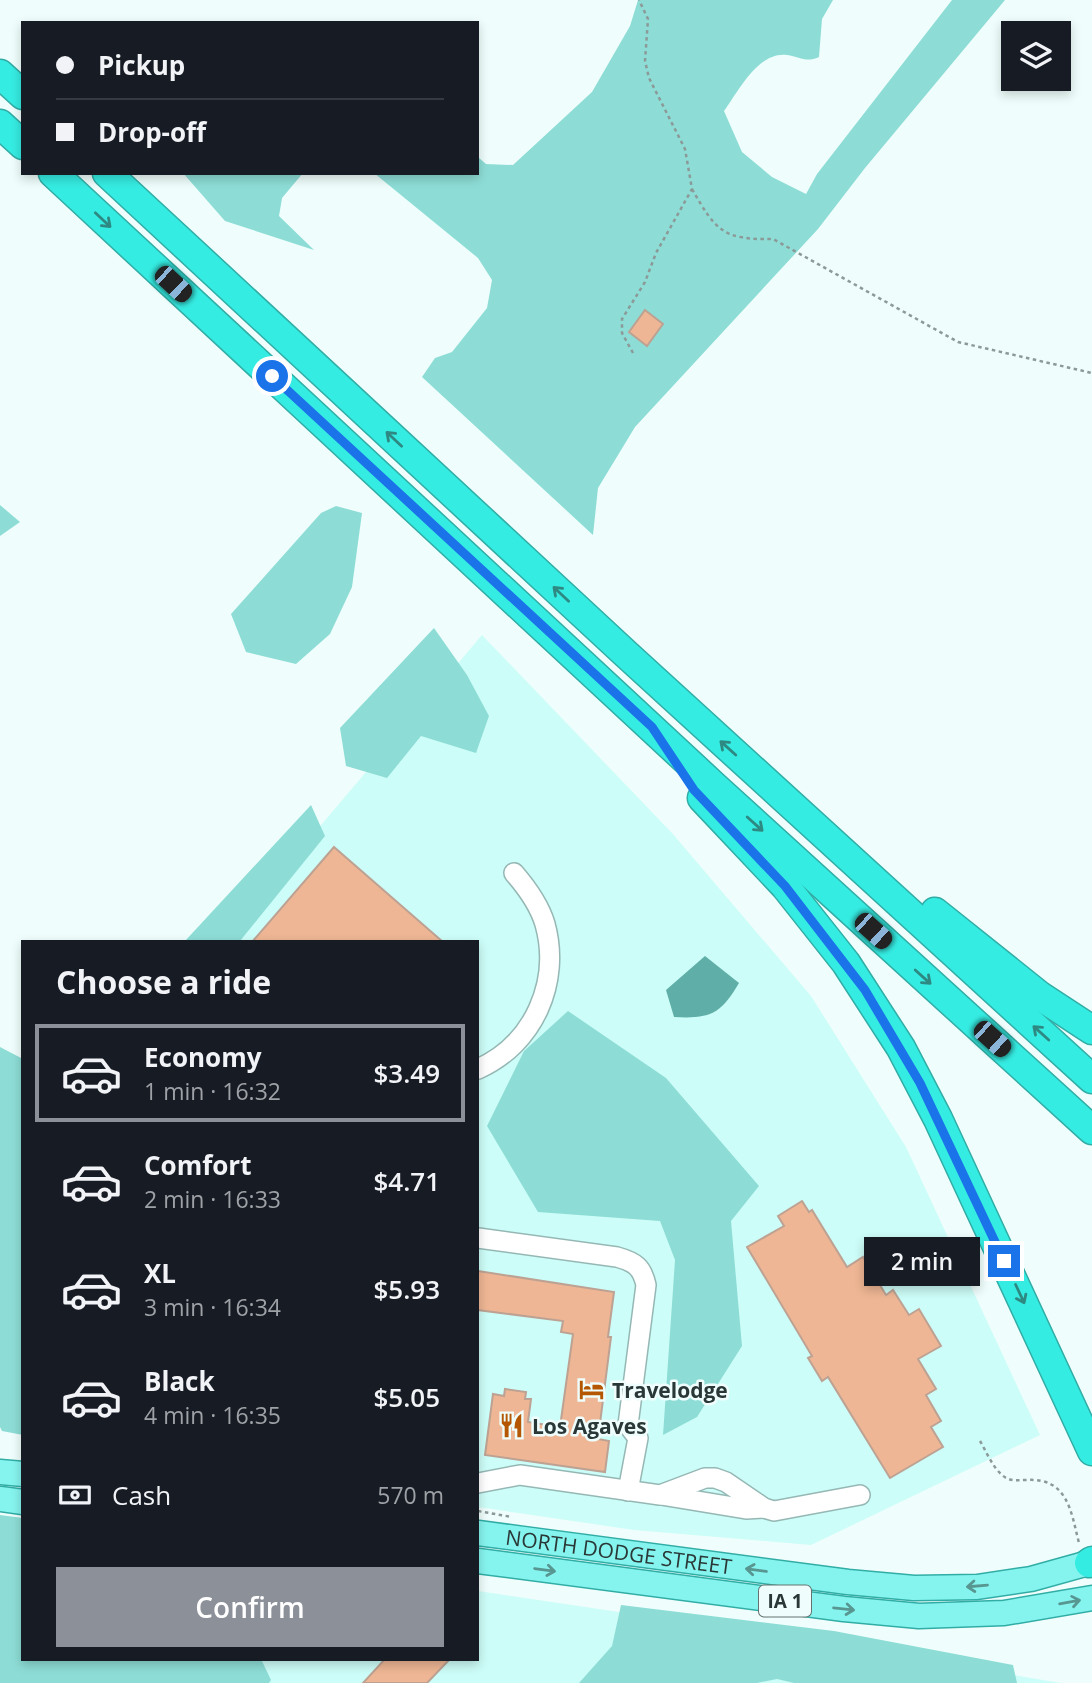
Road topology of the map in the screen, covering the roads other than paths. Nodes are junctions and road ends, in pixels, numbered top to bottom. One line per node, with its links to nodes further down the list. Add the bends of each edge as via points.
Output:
1 (0, 74): 2 (highway)
2 (21, 93)
3 (0, 124): 4 (highway)
4 (21, 143)
5 (55, 175): 7 (highway, one-way to 7)
6 (109, 175): 8 (highway, one-way to 6)
7 (652, 727): 13 (highway, one-way to 13); 15 (highway, one-way to 15, via 694,790 785,886 846,963 901,1048 939,1119)
8 (819, 831): 10 (highway, via 888,875 1040,996); 12 (highway, one-way to 8)
9 (514, 873): 11 (lane, via 545,922 548,980 543,1000 522,1036)
10 (1092, 1030)
11 (479, 1068)
12 (1092, 1079)
13 (1092, 1130)
14 (479, 1238): 19 (lane, via 617,1257 632,1261 642,1271 646,1285 628,1425 638,1438)
15 (1092, 1451)
16 (0, 1472): 17 (main road)
17 (21, 1475)
18 (479, 1483): 19 (lane, via 520,1475)
19 (628, 1491): 20 (lane, via 660,1495 715,1478 774,1511)
20 (860, 1495)
21 (0, 1499): 22 (main road)
22 (21, 1502)
23 (479, 1533): 24 (main road, NORTH DODGE STREET / IA 1, one-way to 23, via 1031,1579 914,1588)
24 (1089, 1560)
25 (479, 1561): 26 (main road, NORTH DODGE STREET / IA 1, one-way to 26, via 919,1616 1004,1613)
26 (1092, 1598)

